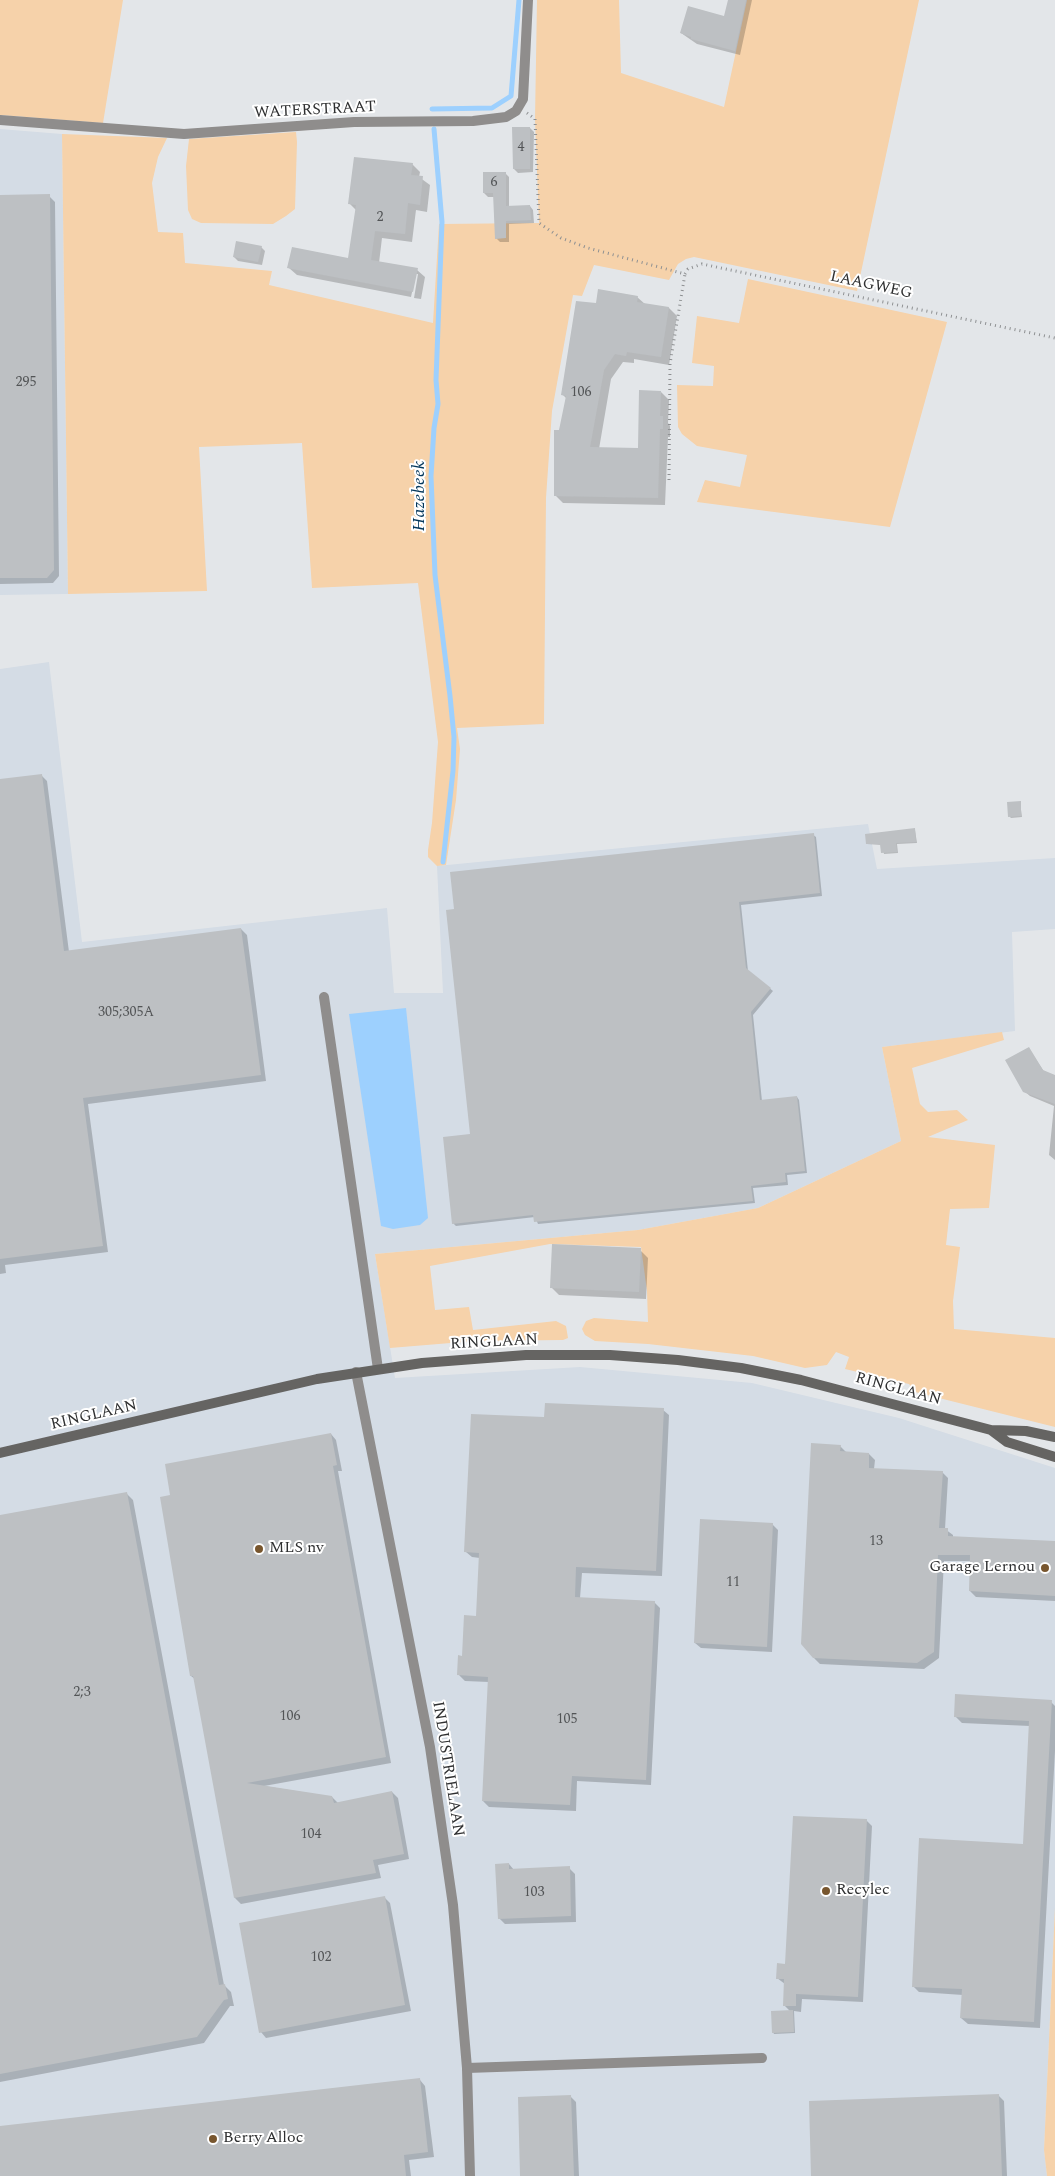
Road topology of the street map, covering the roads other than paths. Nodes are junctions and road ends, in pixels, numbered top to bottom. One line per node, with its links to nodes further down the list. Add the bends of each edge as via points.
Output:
1 (528, 0): 2 (street, WATERSTRAAT, via 523,99 516,111 506,117 473,121 354,122 184,134)
2 (0, 120)
3 (324, 997): 4 (street)
4 (378, 1369): 5 (main road, RINGLAAN); 6 (main road, RINGLAAN, via 526,1355 610,1356 709,1364 801,1380)
5 (356, 1372): 8 (main road, RINGLAAN); 11 (street, INDUSTRIELAAN, via 430,1747 452,1905)
6 (991, 1430): 7 (main road, RINGLAAN, via 1026,1431); 9 (main road, RINGLAAN, via 1007,1442)
7 (1055, 1437)
8 (0, 1453)
9 (1055, 1458)
10 (762, 2058): 11 (street)
11 (466, 2068): 12 (street, INDUSTRIELAAN)
12 (470, 2176)

